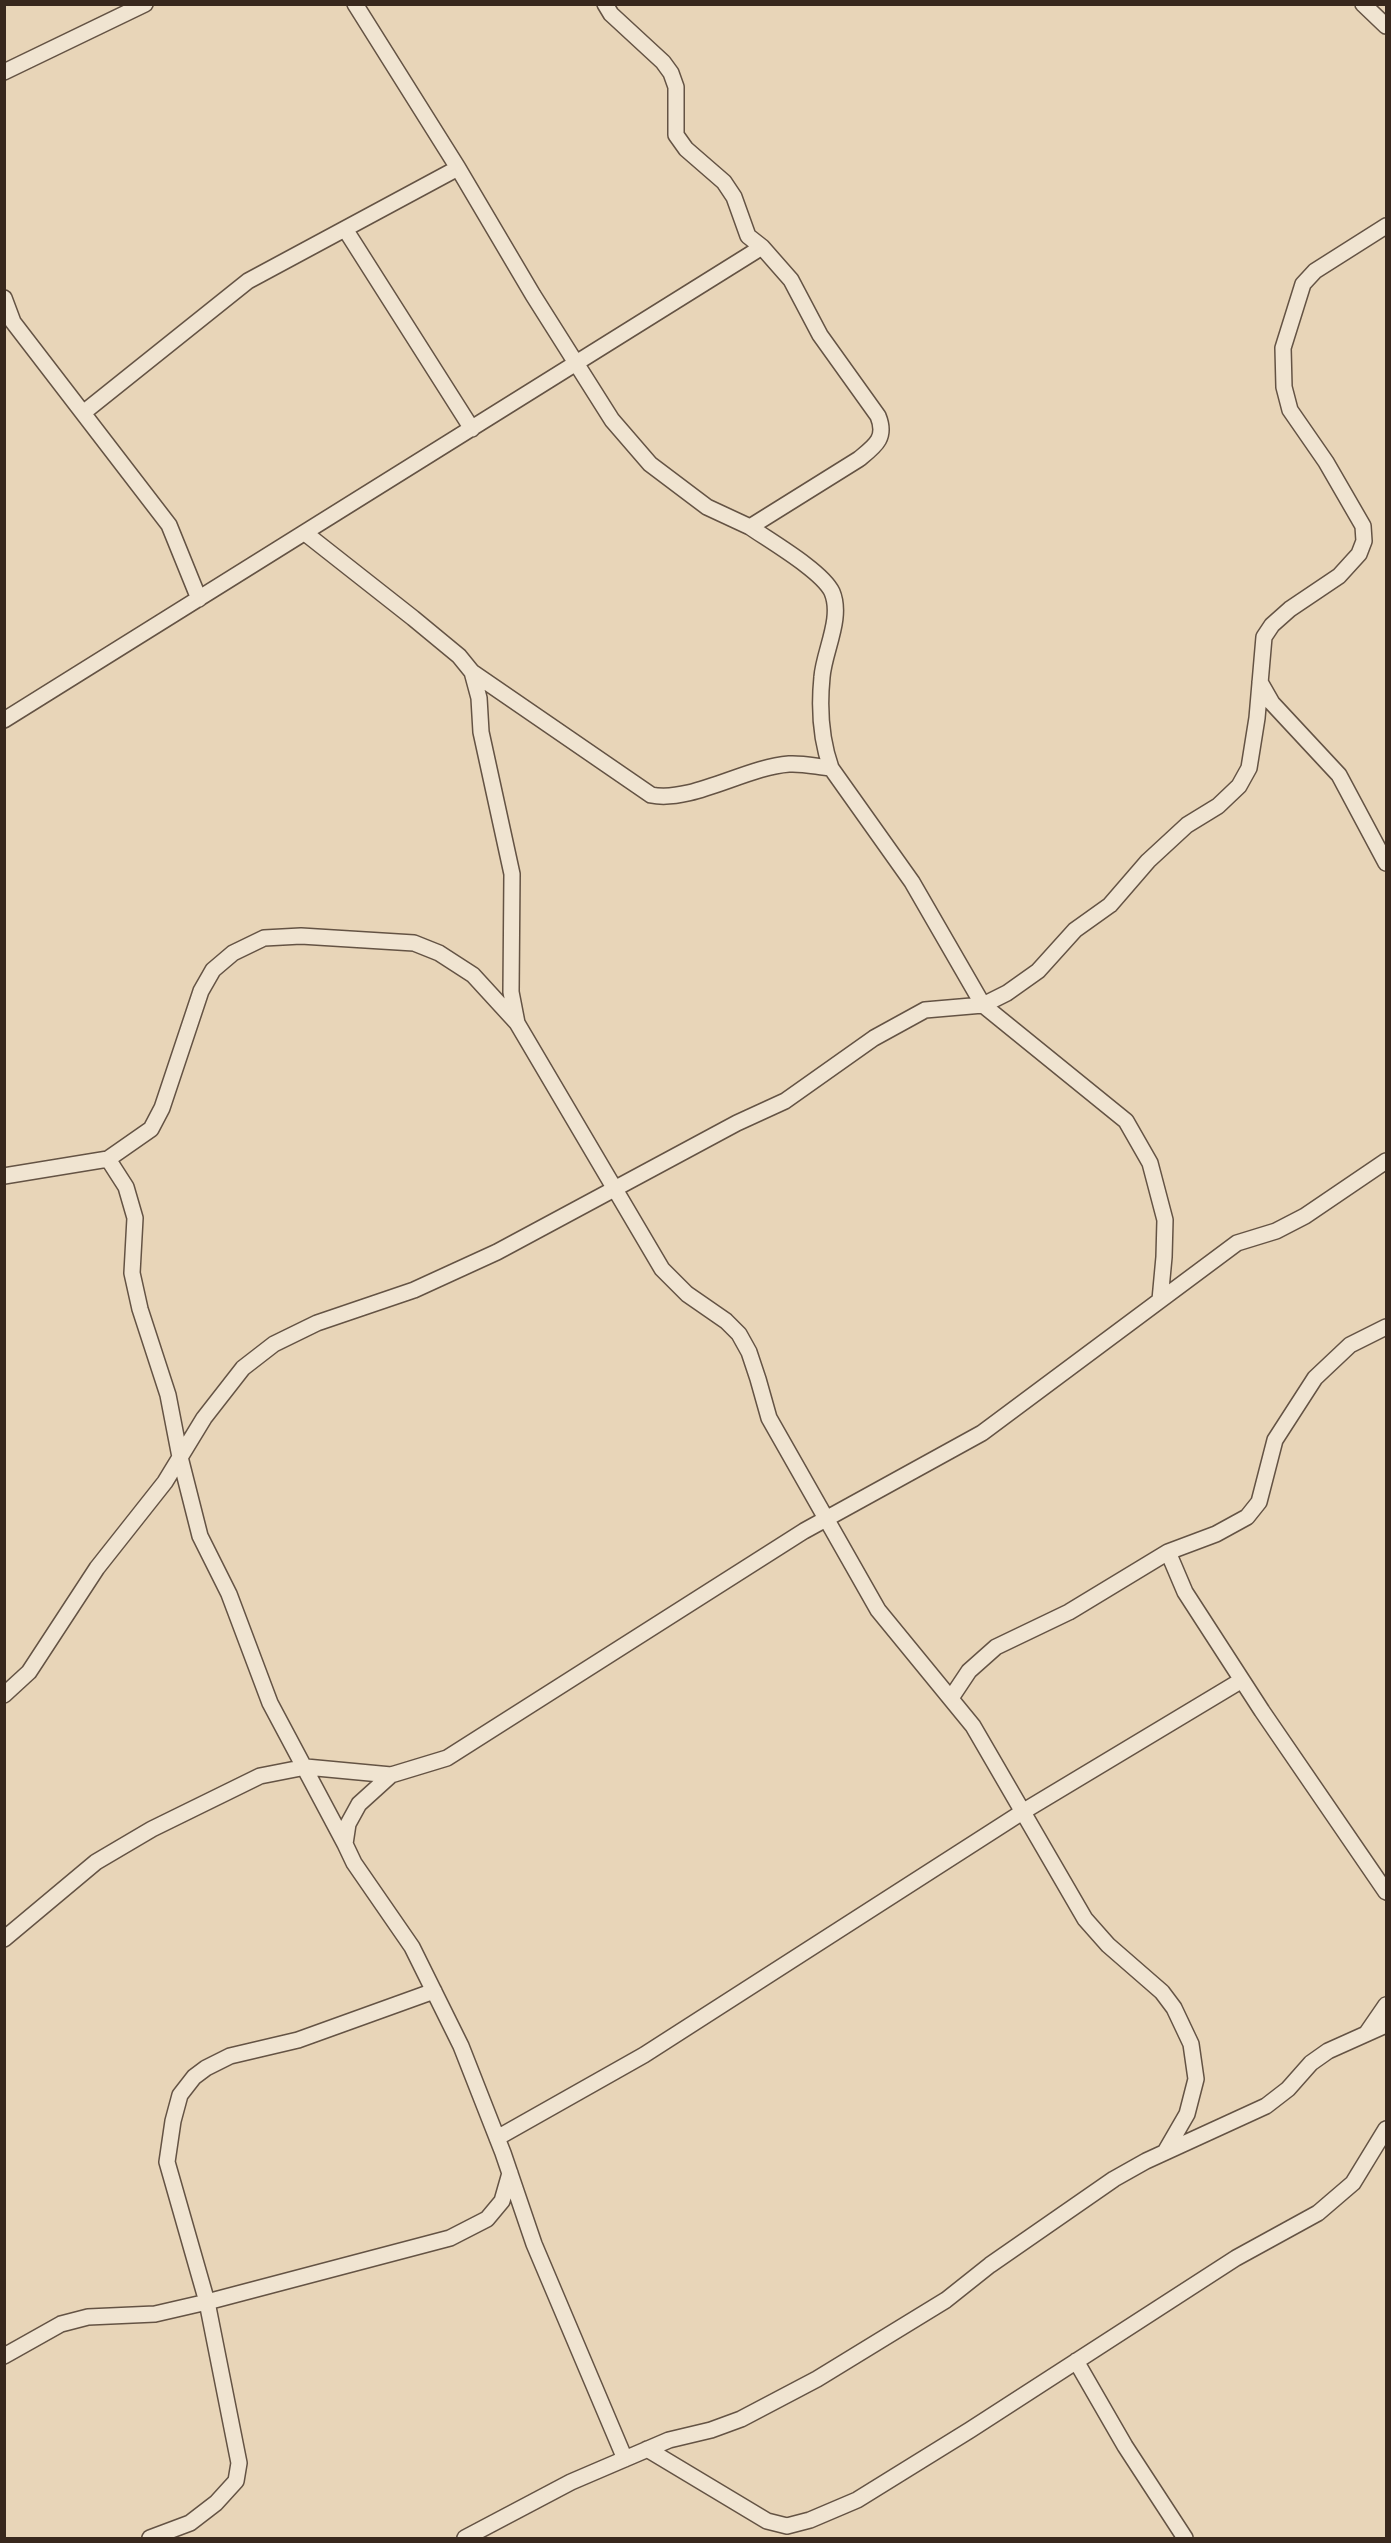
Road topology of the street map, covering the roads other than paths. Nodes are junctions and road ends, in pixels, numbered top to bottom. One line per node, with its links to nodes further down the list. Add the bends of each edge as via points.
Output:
1 (145, 4): 6 (street)
2 (355, 4): 7 (street)
3 (605, 4): 10 (street, via 671,73 676,87 676,135 686,150 724,182 734,197 748,236)
4 (1363, 4): 5 (street)
5 (1386, 26)
6 (4, 72)
7 (458, 168): 9 (street); 12 (street)
8 (1386, 226): 19 (street, via 1315,271 1304,284 1283,348 1284,387 1290,410 1363,526 1365,541 1339,576 1272,625 1264,637)
9 (345, 229): 13 (street, via 248,281); 14 (street)
10 (762, 247): 12 (street); 15 (street, via 791,280 820,335 882,427 873,448 859,459)
11 (4, 298): 13 (street, via 13,322)
12 (578, 363): 14 (street); 15 (street, via 612,420 650,464 707,507)
13 (83, 413): 17 (street, via 170,525)
14 (472, 429): 16 (street)
15 (750, 527): 21 (street, via 809,569 831,590 835,605 822,675 821,704 825,750)
16 (305, 533): 17 (street); 18 (street, via 459,656)
17 (199, 599): 20 (street)
18 (472, 672): 21 (street, via 651,795 666,798 790,764); 24 (street, via 512,874 511,992)
19 (1260, 682): 22 (street, via 1272,703 1339,775); 23 (street, via 1249,768 1239,786 1218,806 1186,825 1110,905 1075,930 1038,971)
20 (4, 720)
21 (831, 768): 23 (street, via 912,882)
22 (1386, 863)
23 (983, 1005): 28 (street, via 925,1010 873,1038 785,1101); 29 (street, via 1126,1121 1150,1163 1165,1220)
24 (517, 1023): 25 (street, via 473,975 439,953 414,943 264,938 233,953 213,970 201,992 157,1119 151,1129); 28 (street)
25 (108, 1159): 27 (street); 31 (street, via 126,1187 135,1218 132,1274 168,1395)
26 (1386, 1161): 29 (street, via 1305,1216 1276,1231 1237,1243)
27 (4, 1176)
28 (614, 1190): 31 (street, via 497,1252 414,1290 317,1323 274,1344 243,1368); 32 (street, via 662,1269 739,1334 769,1418)
29 (1160, 1300): 32 (street, via 982,1433)
30 (1386, 1327): 33 (street, via 1350,1345 1315,1378 1275,1440 1259,1502 1247,1517)
31 (180, 1457): 35 (street, via 97,1568 29,1672); 37 (street, via 200,1536 229,1594 270,1703)
32 (826, 1519): 36 (street, via 878,1610); 38 (street, via 447,1758)
33 (1168, 1552): 34 (street, via 1185,1592); 36 (street, via 1069,1612 996,1647 969,1671)
34 (1242, 1680): 39 (street); 41 (street)
35 (4, 1695)
36 (951, 1698): 39 (street, via 973,1726)
37 (306, 1767): 38 (street); 40 (street); 42 (street, via 260,1776 152,1829 96,1862)
38 (391, 1775): 40 (street, via 359,1804 348,1824)
39 (1024, 1811): 48 (street, via 644,2055); 49 (street, via 1085,1919 1115,1952 1162,1992 1191,2044 1196,2079 1187,2114)
40 (345, 1844): 43 (street, via 412,1947)
41 (1386, 1892)
42 (4, 1939)
43 (434, 1991): 48 (street, via 461,2046); 51 (street, via 298,2040 230,2056 194,2077 180,2095 167,2162)
44 (1386, 2005): 46 (street)
45 (1386, 2025): 46 (street)
46 (1366, 2035): 49 (street, via 1311,2063 1266,2106)
47 (1386, 2130): 53 (street, via 1353,2183 1318,2213 1236,2258)
48 (497, 2138): 50 (street)
49 (1164, 2152): 54 (street, via 1114,2179 946,2300 817,2379 741,2419)
50 (510, 2173): 51 (street, via 502,2201 487,2218 450,2238); 55 (street, via 534,2244)
51 (207, 2302): 52 (street, via 155,2314 88,2317 61,2324); 56 (street, via 239,2463 236,2481 190,2523)
52 (4, 2356)
53 (1076, 2361): 54 (street, via 857,2500 787,2526 767,2522); 58 (street)
54 (647, 2449): 55 (street)
55 (625, 2459): 57 (street, via 571,2482)
56 (150, 2538)
57 (465, 2538)
58 (1185, 2538)

